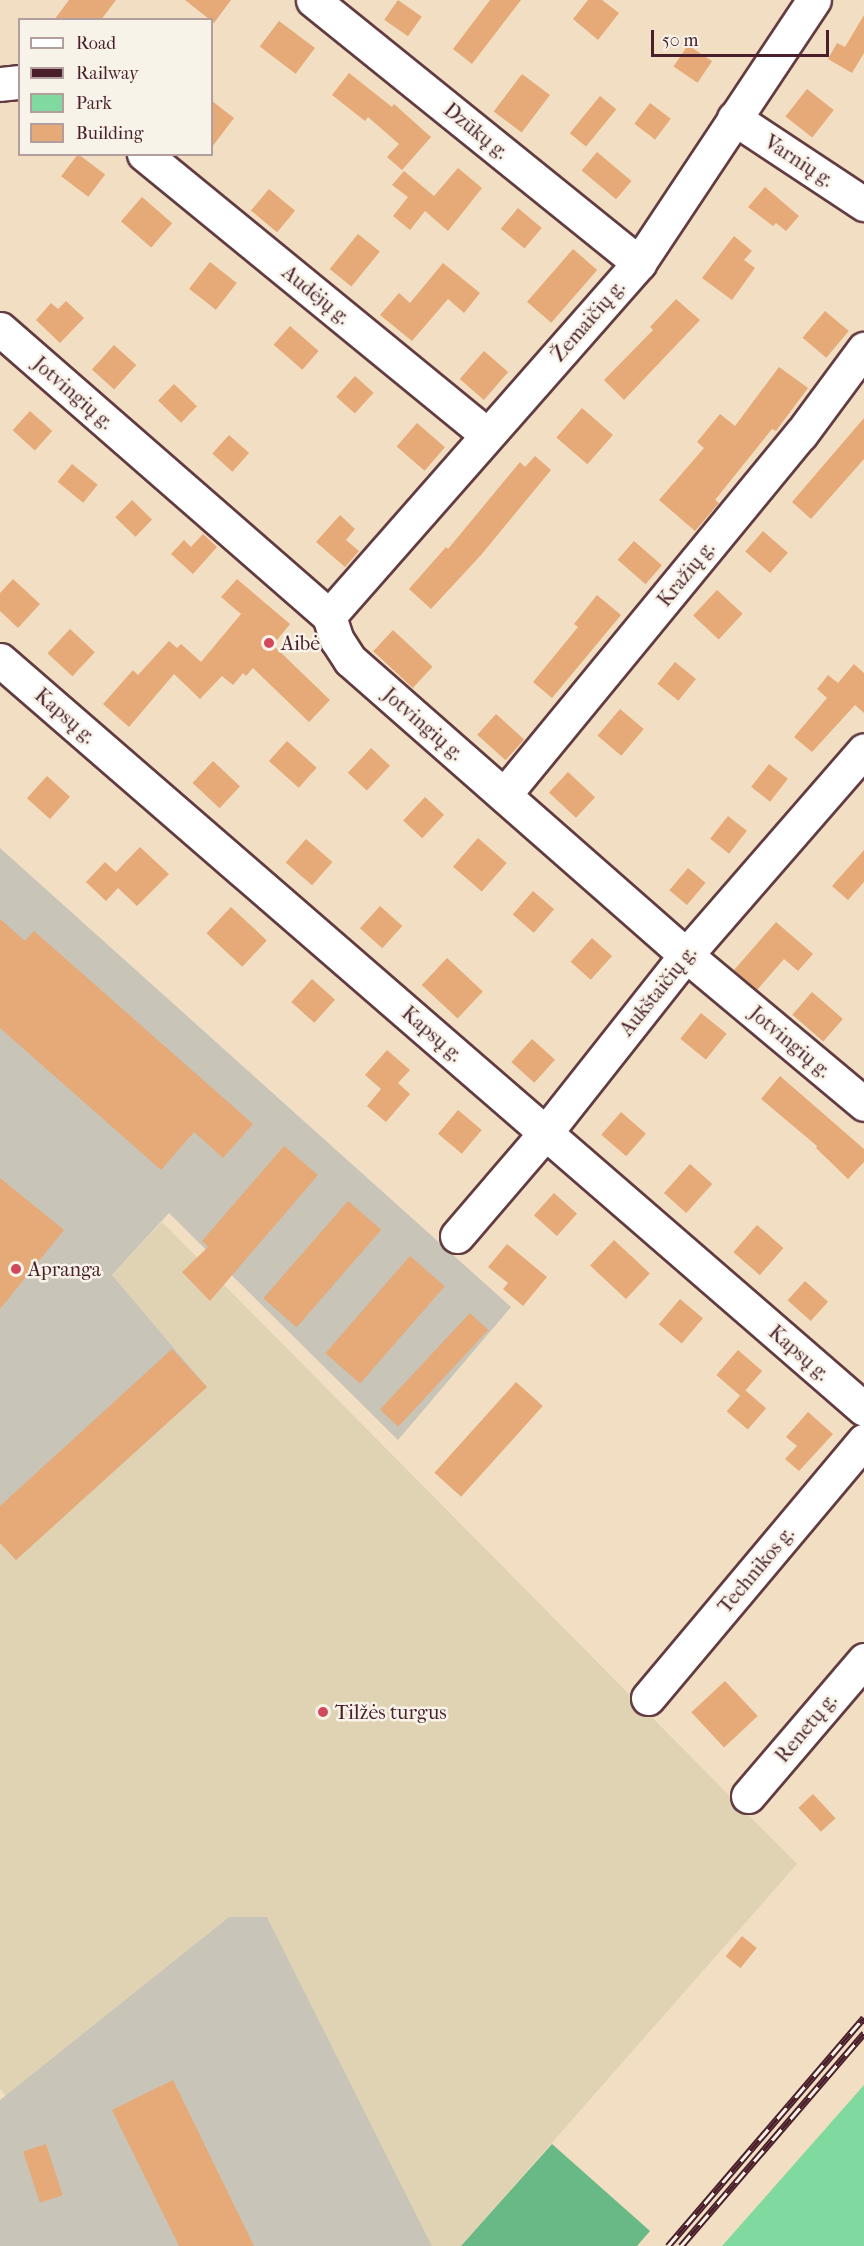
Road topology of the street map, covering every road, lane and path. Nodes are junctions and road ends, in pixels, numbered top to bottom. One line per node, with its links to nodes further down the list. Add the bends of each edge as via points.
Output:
1 (313, 0): 8 (street, Dzūkų g.)
2 (814, 0): 5 (street, Žemaičių g.)
3 (18, 82): 4 (street)
4 (0, 84)
5 (734, 118): 7 (street, Varnių g.); 8 (street, Žemaičių g.)
6 (146, 156): 11 (street, Audėjų g.)
7 (864, 204)
8 (639, 263): 11 (street, Žemaičių g.)
9 (0, 329): 12 (street, Jotvingių g.)
10 (864, 349): 15 (street, Kražių g., via 801,434)
11 (487, 435): 12 (street, Žemaičių g.)
12 (329, 616): 15 (street, Jotvingių g., via 337,640 350,660)
13 (0, 660): 18 (street, Kapsų g.)
14 (864, 750): 16 (street, Aukštaičių g.)
15 (504, 795): 16 (street, Jotvingių g.)
16 (686, 955): 17 (street, Jotvingių g.); 18 (street, Aukštaičių g.)
17 (864, 1104)
18 (546, 1132): 19 (street, Aukštaičių g.); 20 (street, Kapsų g.)
19 (457, 1236)
20 (864, 1409)
21 (864, 1441): 23 (street, Technikos g.)
22 (864, 1660): 24 (street, Renetų g.)
23 (648, 1698)
24 (748, 1796)

